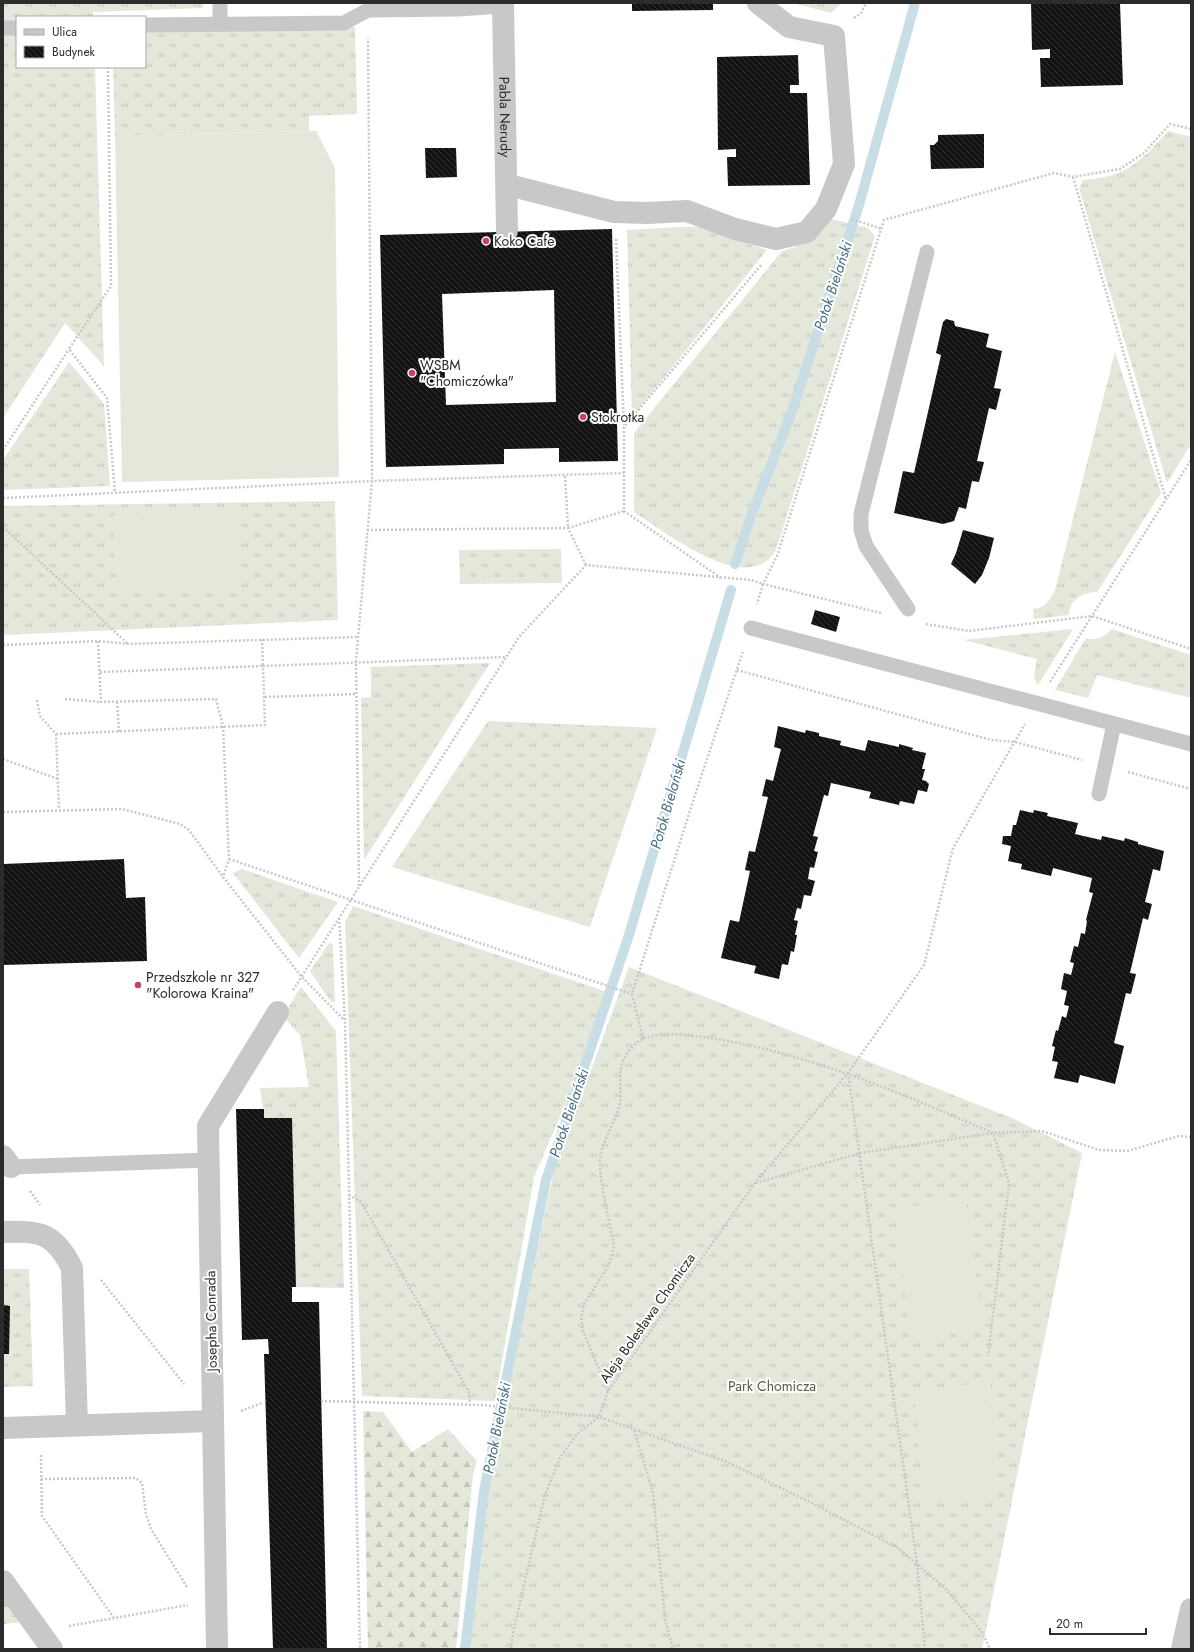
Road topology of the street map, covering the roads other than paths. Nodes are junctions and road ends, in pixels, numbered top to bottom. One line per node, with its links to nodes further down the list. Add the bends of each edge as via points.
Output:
1 (220, 3): 5 (lane)
2 (758, 3): 9 (street, via 789,27 834,36 844,164 826,209 807,232 776,240 735,229 687,211 614,212)
3 (503, 4): 4 (lane, via 458,9); 9 (street, Pabla Nerudy)
4 (368, 6): 5 (lane, via 344,23)
5 (220, 24): 6 (lane)
6 (146, 25)
7 (3, 28): 8 (lane)
8 (16, 28)
9 (508, 185): 10 (street, Pabla Nerudy)
10 (507, 232)
11 (927, 252): 12 (lane, via 861,514 861,530 866,546)
12 (908, 609)
13 (751, 628): 14 (lane)
14 (1114, 724): 15 (lane); 16 (lane)
15 (1191, 744)
16 (1099, 794)
17 (278, 1012): 18 (street, Josepha Conrada, via 208,1126)
18 (209, 1160): 19 (lane); 21 (street, Josepha Conrada)
19 (7, 1161)
20 (3, 1232): 22 (street, via 41,1234 53,1240 64,1252 72,1268)
21 (213, 1421): 22 (street); 27 (street, Josepha Conrada, via 206,1602)
22 (77, 1425): 23 (street)
23 (3, 1428)
24 (3, 1581): 26 (street)
25 (1191, 1609): 28 (street)
26 (52, 1649)
27 (216, 1649)
28 (1182, 1649)

